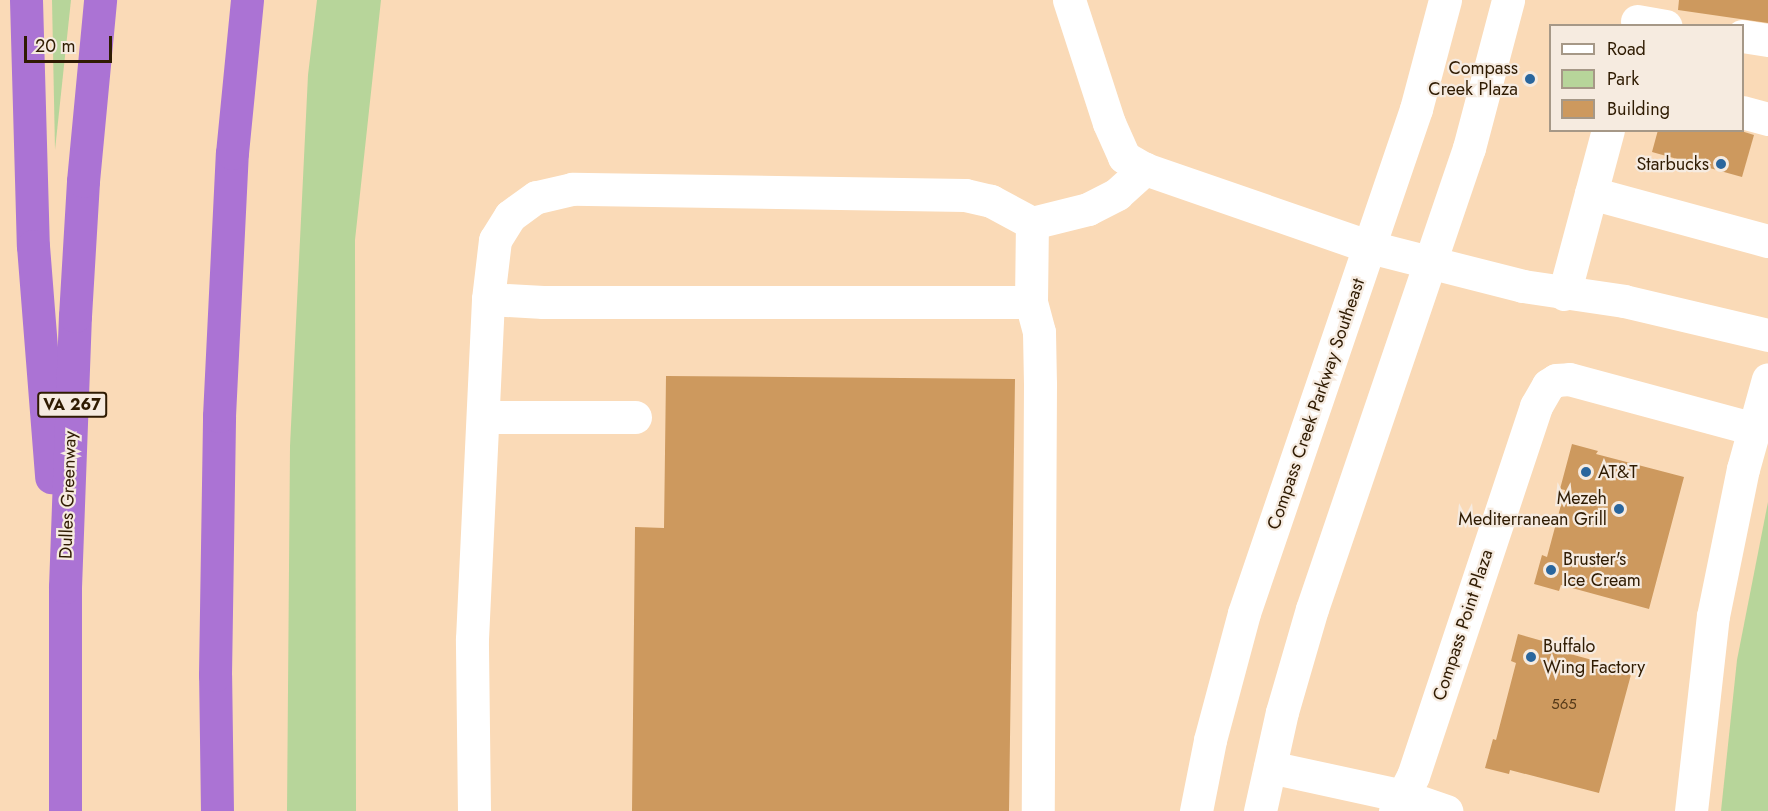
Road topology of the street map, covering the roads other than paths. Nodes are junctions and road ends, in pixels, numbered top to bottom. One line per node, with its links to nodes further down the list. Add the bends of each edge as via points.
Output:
1 (26, 0): 28 (highway, via 33,246)
2 (100, 0): 28 (highway, Dulles Greenway / VA 267, via 76,304)
3 (247, 0): 32 (highway, via 232,153 219,416)
4 (1069, 0): 14 (street, via 1124,157)
5 (1445, 0): 18 (street, Compass Creek Parkway Southeast, via 1416,109)
6 (1509, 0): 19 (street, via 1469,148)
7 (1744, 36): 8 (street)
8 (1768, 40)
9 (1744, 53): 10 (street)
10 (1768, 57)
11 (1744, 112): 12 (street)
12 (1768, 119)
13 (1607, 132): 15 (street)
14 (1145, 169): 16 (street, via 1117,194 1088,209); 18 (street)
15 (1591, 193): 17 (street); 20 (street)
16 (1032, 223): 21 (street, via 992,201 965,195 572,189 536,197 510,216 495,240); 22 (street)
17 (1768, 241)
18 (1370, 247): 19 (street); 35 (street, Compass Creek Parkway Southeast, via 1244,614 1210,740)
19 (1431, 262): 20 (street); 29 (street, via 1312,609)
20 (1564, 294): 23 (street, via 1624,301)
21 (488, 299): 22 (street); 25 (street)
22 (1031, 302): 34 (street, via 1039,332 1040,384)
23 (1768, 335)
24 (1768, 379): 27 (street)
25 (483, 417): 26 (street); 33 (street, via 472,639)
26 (635, 417)
27 (1754, 429): 30 (street, Compass Point Plaza, via 1569,379 1548,385 1536,406 1413,776); 38 (street, via 1727,538 1713,616)
28 (64, 644): 31 (highway, Dulles Greenway / VA 267)
29 (1270, 767): 30 (street); 36 (street)
30 (1399, 803): 37 (street)
31 (65, 811)
32 (217, 811)
33 (474, 811)
34 (1038, 811)
35 (1196, 811)
36 (1260, 811)
37 (1446, 811)
38 (1691, 811)

